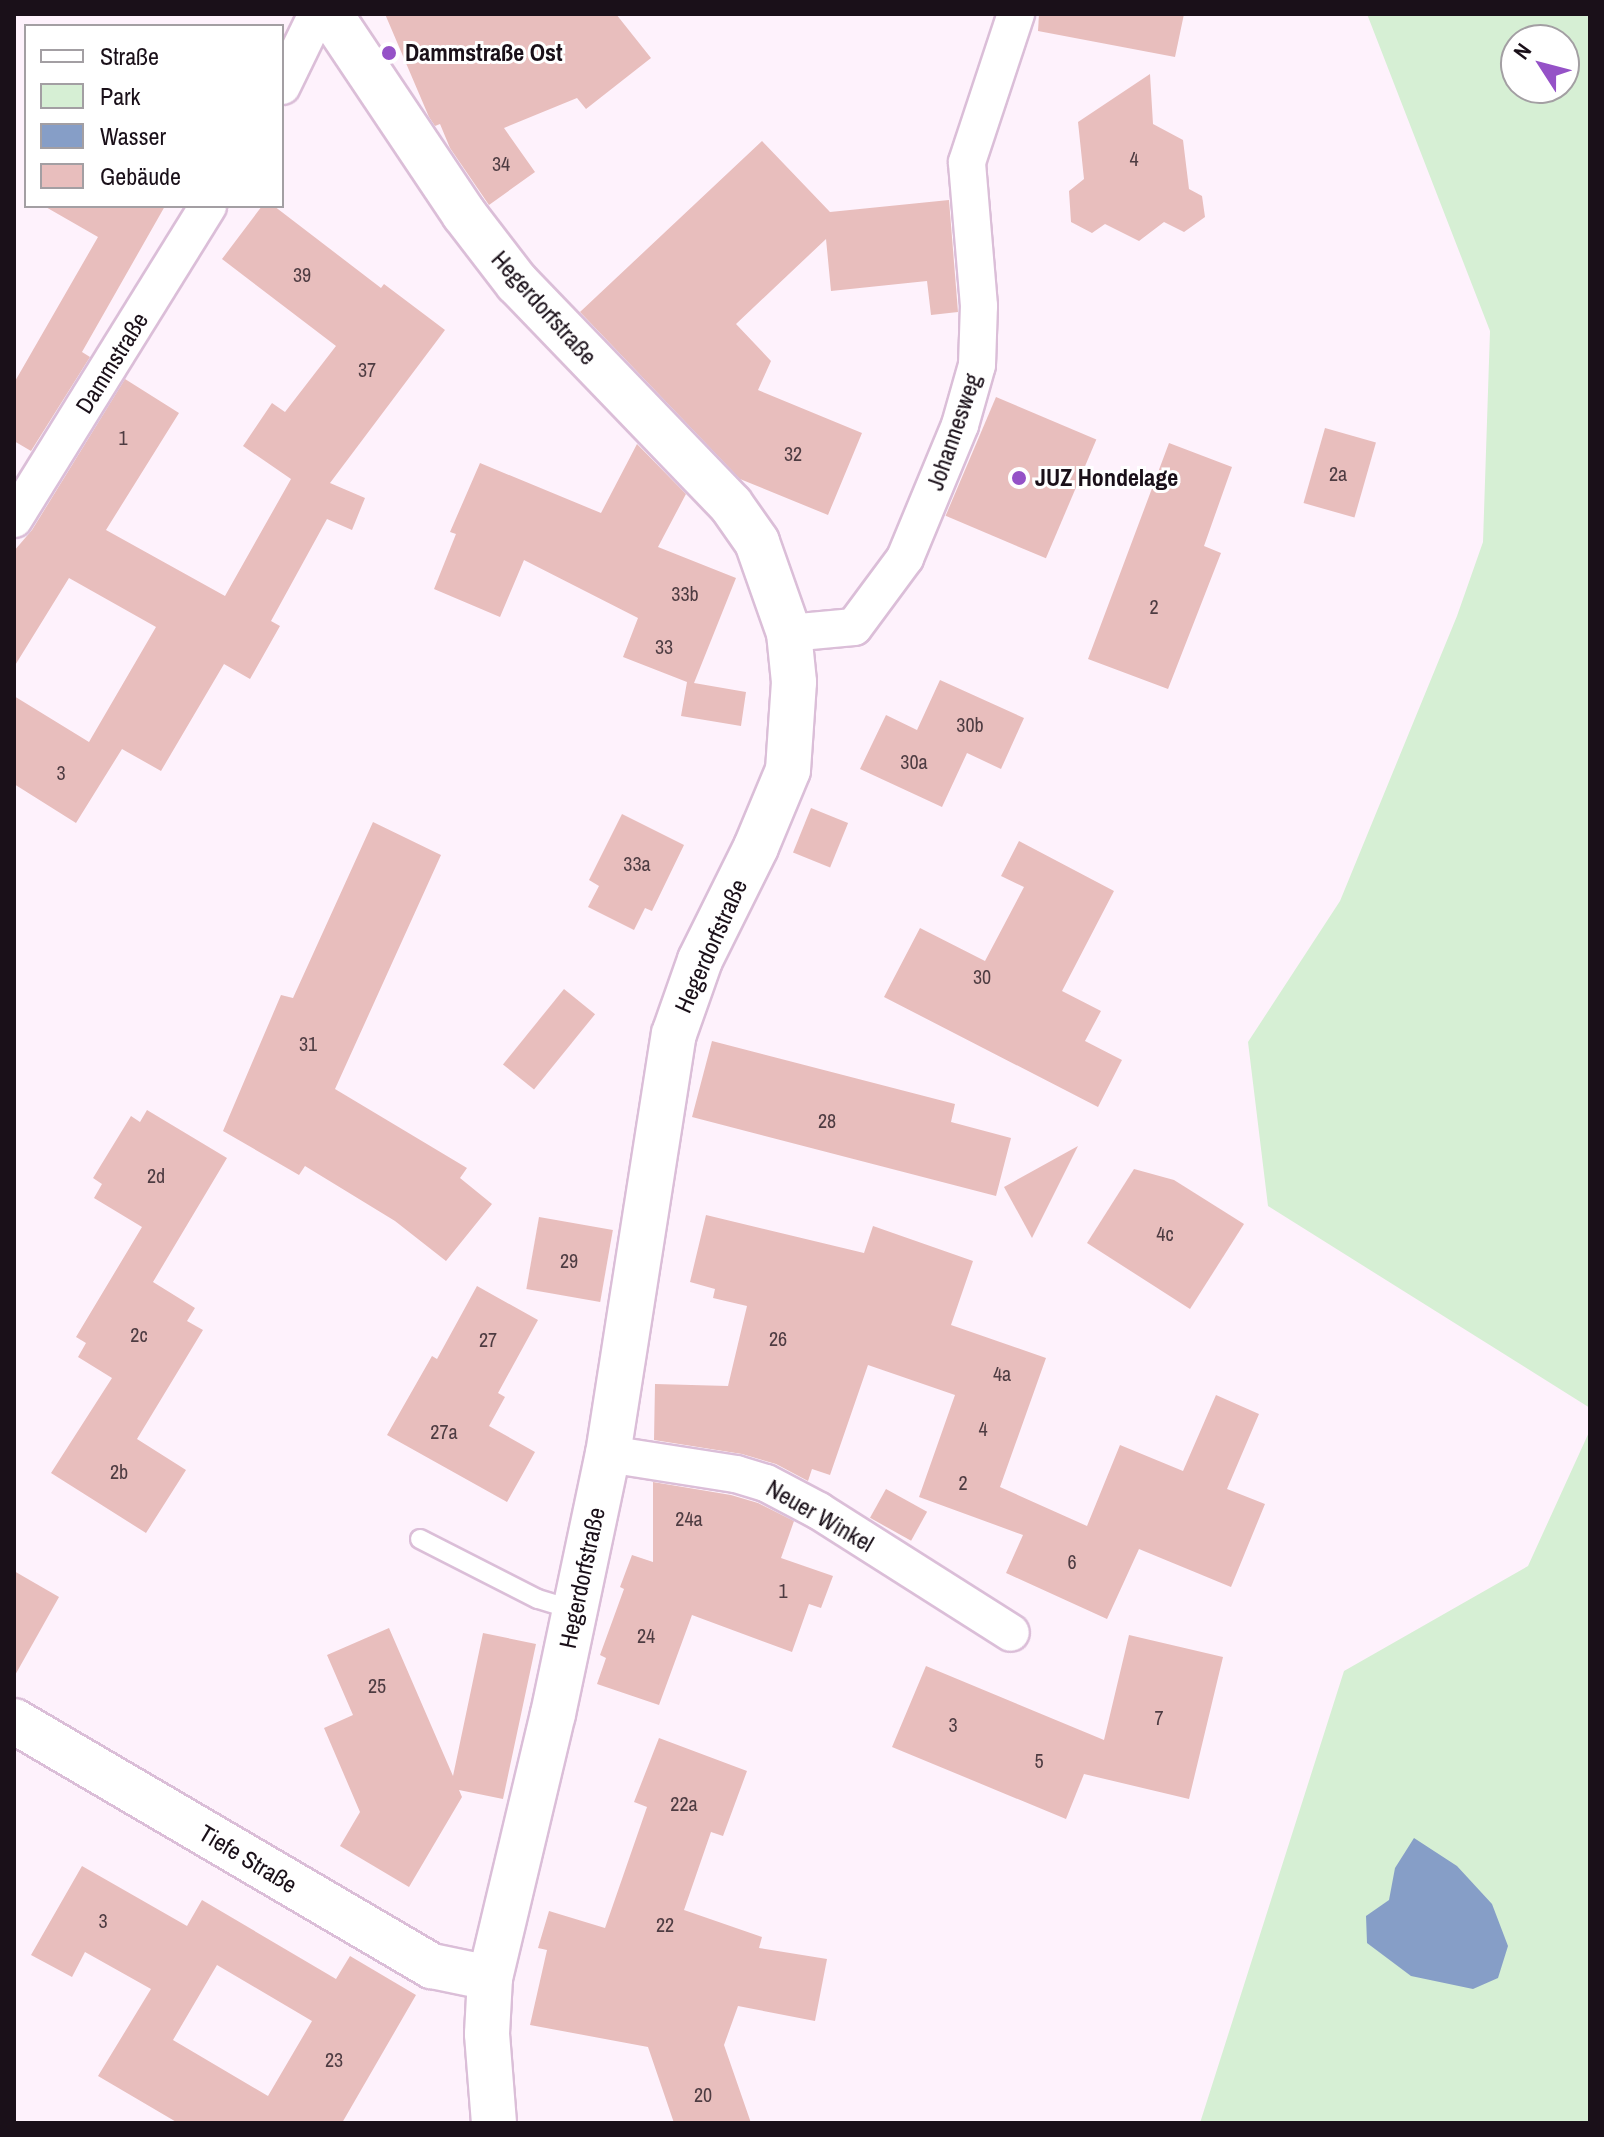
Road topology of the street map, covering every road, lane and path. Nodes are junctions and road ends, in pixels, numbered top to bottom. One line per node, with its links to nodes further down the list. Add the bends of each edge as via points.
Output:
1 (317, 14): 4 (street)
2 (330, 14): 7 (main road, Hegerdorfstraße, via 464,214 517,283 731,505 757,542)
3 (1016, 14): 7 (street, Johannesweg, via 967,162 978,350 960,425 905,558 854,627)
4 (284, 82)
5 (207, 208): 6 (street, Dammstraße)
6 (14, 519)
7 (789, 633): 8 (main road, Hegerdorfstraße, via 794,682 788,770 700,960 674,1034)
8 (608, 1454): 10 (main road, Hegerdorfstraße); 11 (street, Neuer Winkel, via 736,1474 791,1494)
9 (420, 1539): 10 (lane, via 538,1599)
10 (575, 1610): 13 (main road, Hegerdorfstraße)
11 (1011, 1633)
12 (14, 1721): 13 (main road, Tiefe Straße, via 432,1966)
13 (490, 1978): 14 (main road, Hegerdorfstraße, via 487,2034)
14 (494, 2123)

